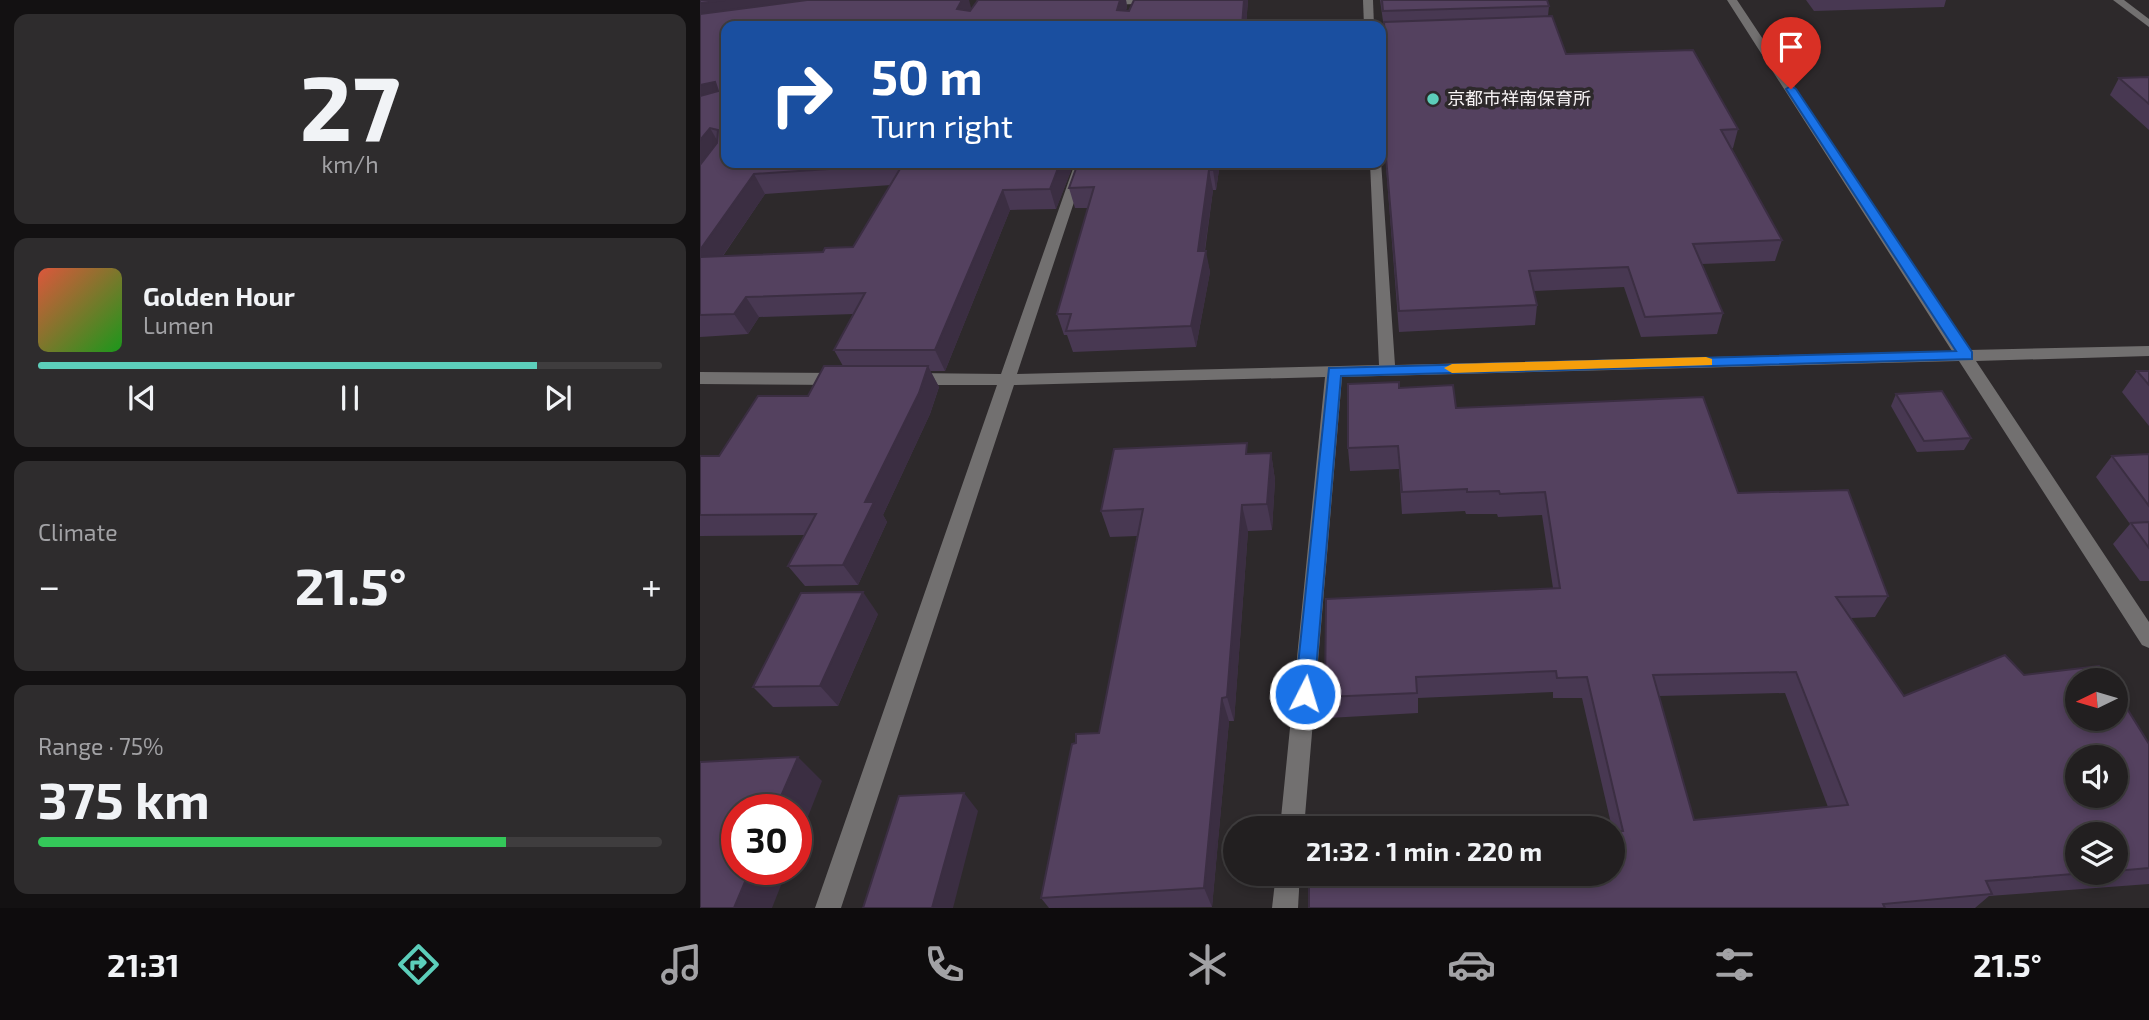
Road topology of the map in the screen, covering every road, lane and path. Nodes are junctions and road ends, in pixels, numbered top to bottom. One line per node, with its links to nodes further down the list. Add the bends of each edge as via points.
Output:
1 (1137, 0): 5 (street); 6 (street)
2 (1368, 0): 7 (street)
3 (1732, 0): 12 (street)
4 (2118, 0): 8 (street)
5 (1095, 2)
6 (1132, 13)
7 (1369, 21)
8 (2149, 24)
9 (1080, 168): 18 (street)
10 (1376, 168): 13 (street)
11 (2149, 351): 12 (street)
12 (1967, 355): 13 (street); 19 (street)
13 (1387, 370): 14 (street)
14 (1334, 372): 18 (street); 20 (street)
15 (700, 378): 16 (street)
16 (861, 379)
17 (901, 379): 18 (street)
18 (1008, 380): 22 (street)
19 (2149, 639)
20 (1293, 816)
21 (1287, 886): 23 (street)
22 (828, 908)
23 (1285, 908)

